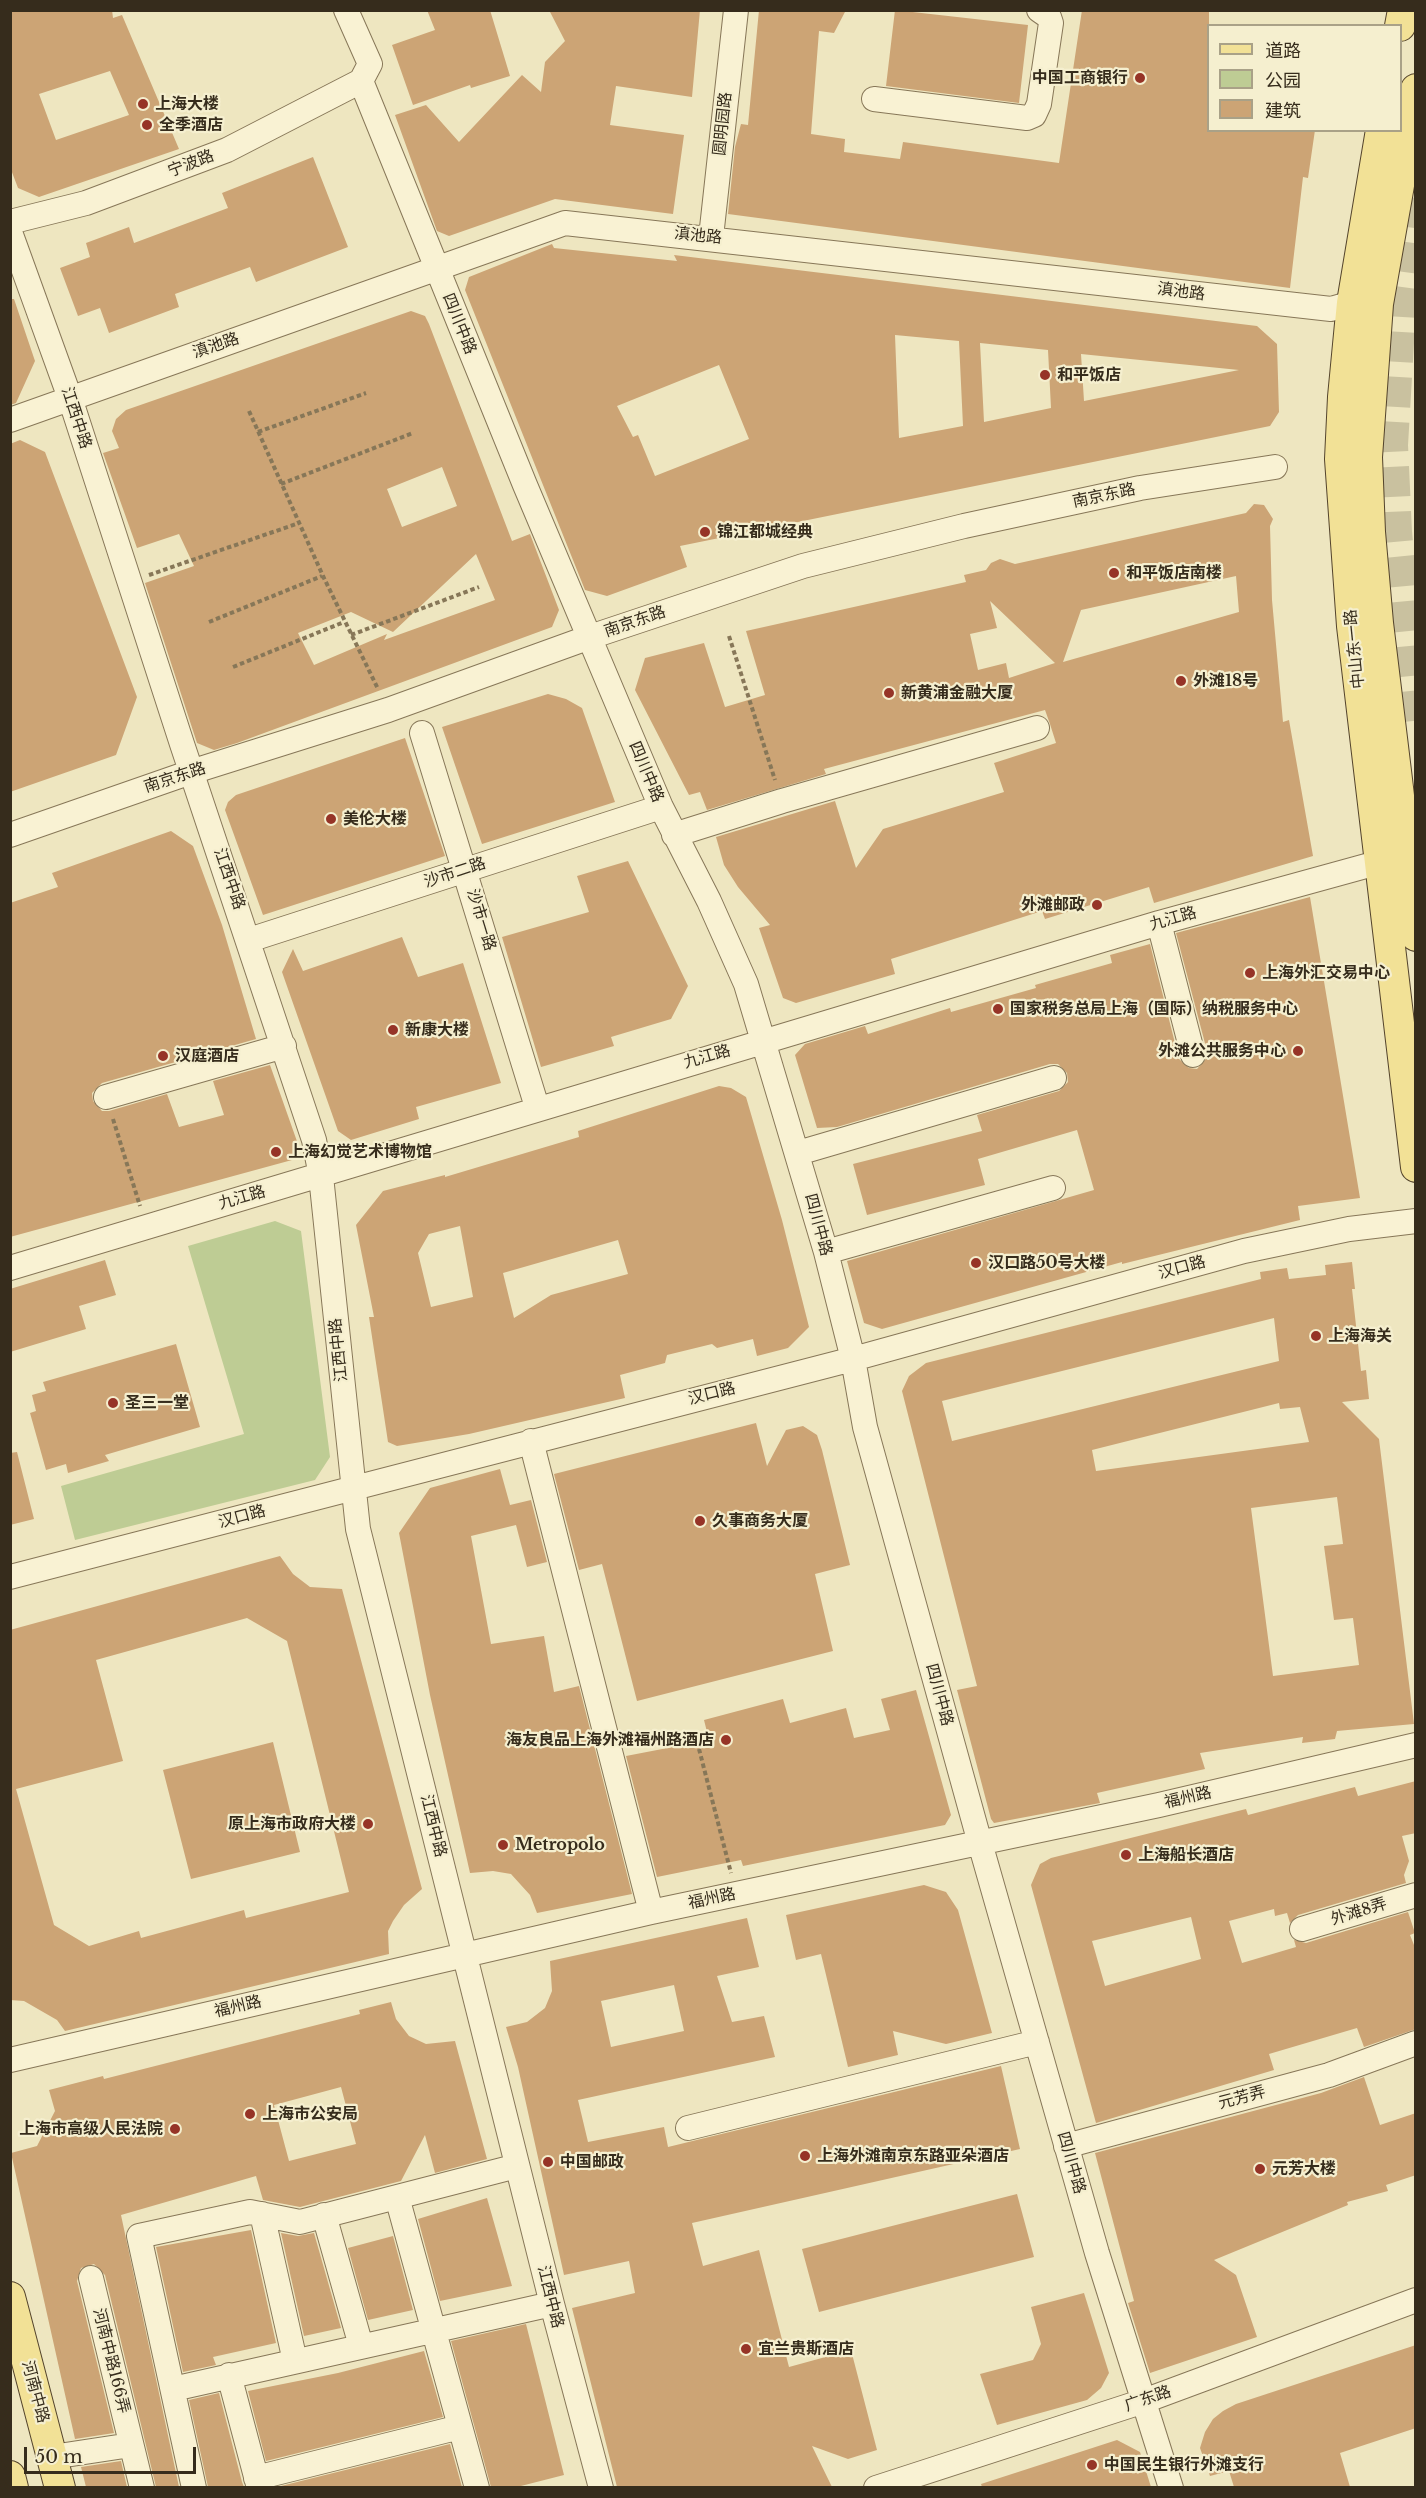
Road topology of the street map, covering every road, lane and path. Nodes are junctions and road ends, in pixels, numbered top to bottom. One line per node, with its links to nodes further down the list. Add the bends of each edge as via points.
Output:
1 (346, 10): 4 (street, via 370,64)
2 (736, 10): 10 (street, 圆明园路)
3 (1039, 10): 6 (street, via 1051,23 1034,115 1027,118)
4 (361, 81): 8 (street, 宁波路, via 227,150 86,203); 11 (street, 四川中路)
5 (1416, 89): 39 (main road, 中山东一路, via 1378,304 1367,457)
6 (874, 99)
7 (1381, 132): 12 (main road, 中山东一路)
8 (10, 222)
9 (10, 232): 14 (street, 江西中路)
10 (711, 237): 11 (street, 滇池路, via 565,223); 12 (street, 滇池路, via 1330,309)
11 (437, 269): 14 (street, 滇池路); 29 (street, 四川中路)
12 (1352, 303): 39 (main road, 中山东一路, via 1340,459 1343,534)
13 (366, 393): 17 (path)
14 (70, 398): 16 (street, 滇池路); 23 (street, 江西中路)
15 (249, 411): 17 (path)
16 (10, 420)
17 (258, 432): 20 (path)
18 (413, 433): 20 (path)
19 (1275, 467): 29 (street, 南京东路, via 1140,488 907,540 803,566)
20 (280, 484): 21 (path)
21 (299, 523): 22 (path); 23 (path)
22 (323, 576): 25 (path); 26 (path)
23 (128, 582): 34 (street, 江西中路)
24 (479, 587): 27 (path)
25 (209, 622)
26 (344, 622): 27 (path); 30 (path)
27 (351, 635): 31 (path)
28 (729, 636): 35 (path)
29 (590, 637): 34 (street, 南京东路, via 388,710); 36 (street, 四川中路)
30 (233, 667)
31 (378, 690)
32 (1036, 728): 35 (street)
33 (422, 733): 40 (street, 沙市一路)
34 (191, 772): 37 (street, 南京东路); 43 (street, 江西中路)
35 (782, 801): 38 (street)
36 (661, 807): 38 (street, 四川中路); 40 (street, 沙市二路)
37 (10, 835)
38 (675, 835): 44 (street, 四川中路, via 734,953)
39 (1393, 858): 41 (street, 九江路); 42 (main road, 中山东一路); 51 (main road, 中山东一路)
40 (465, 869): 43 (street, 沙市二路); 49 (street, 沙市一路)
41 (1159, 923): 44 (street, 九江路); 46 (street)
42 (1416, 936)
43 (249, 940): 45 (street, 江西中路)
44 (764, 1041): 49 (street, 九江路); 50 (street, 四川中路)
45 (284, 1046): 48 (street); 52 (street, 江西中路, via 314,1140)
46 (1193, 1054)
47 (1054, 1077): 50 (street)
48 (106, 1097): 55 (path)
49 (537, 1107): 52 (street, 九江路)
50 (798, 1153): 56 (street, 四川中路)
51 (1416, 1167)
52 (321, 1176): 55 (street, 九江路); 60 (street, 江西中路)
53 (1053, 1188): 56 (street)
54 (1416, 1221): 58 (street, 汉口路, via 1349,1229 1244,1251)
55 (146, 1227): 57 (street, 九江路)
56 (826, 1252): 58 (street, 四川中路)
57 (10, 1268)
58 (853, 1359): 59 (street, 汉口路); 64 (street, 四川中路, via 865,1427)
59 (531, 1441): 60 (street, 汉口路); 67 (street)
60 (354, 1488): 61 (street, 汉口路); 69 (street, 江西中路, via 358,1529)
61 (10, 1577)
62 (1416, 1745): 64 (street, 福州路)
63 (699, 1749): 65 (path)
64 (980, 1843): 65 (street, 福州路); 70 (street, 四川中路)
65 (737, 1894): 67 (street, 福州路)
66 (1416, 1895): 68 (street, 外滩8弄)
67 (651, 1912): 69 (street, 福州路)
68 (1302, 1929)
69 (465, 1954): 72 (street, 福州路); 75 (street, 江西中路)
70 (1036, 2042): 73 (street); 74 (street, 四川中路)
71 (1416, 2043): 74 (street, 元芳弄, via 1329,2074)
72 (10, 2060)
73 (688, 2128)
74 (1066, 2146): 88 (street, 四川中路)
75 (517, 2166): 76 (street); 82 (street, 江西中路)
76 (397, 2197): 78 (street); 83 (street)
77 (262, 2214): 78 (street, via 300,2222); 85 (street); 87 (street, via 250,2212 139,2236)
78 (324, 2215): 84 (street)
79 (91, 2278): 90 (street, 河南中路166弄)
80 (10, 2297): 91 (main road, 河南中路)
81 (1416, 2300): 88 (street, 广东路)
82 (552, 2304): 83 (street); 99 (street, 江西中路)
83 (434, 2330): 84 (street); 89 (street)
84 (361, 2346): 85 (street)
85 (295, 2361): 86 (street)
86 (229, 2375): 87 (street); 93 (street)
87 (173, 2389): 97 (street)
88 (1144, 2401): 100 (street, 广东路); 101 (street, 四川中路)
89 (460, 2427): 93 (street); 98 (street)
90 (131, 2445): 91 (street); 96 (street, 河南中路166弄)
91 (52, 2457): 95 (main road, 河南中路)
92 (11, 2478): 94 (main road)
93 (257, 2483)
94 (13, 2487)
95 (60, 2487)
96 (142, 2487)
97 (194, 2487)
98 (477, 2487)
99 (601, 2487)
100 (876, 2487)
101 (1171, 2487)

